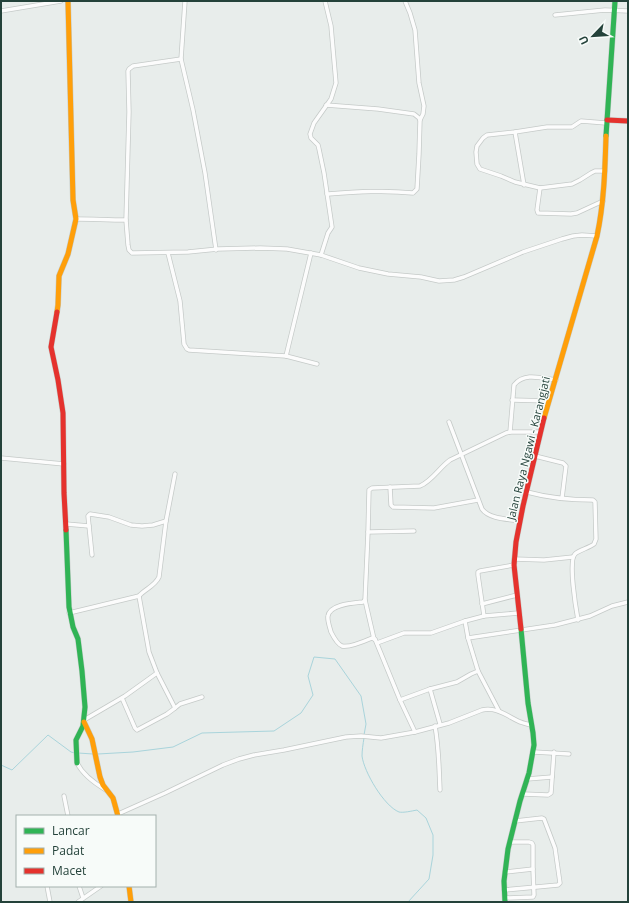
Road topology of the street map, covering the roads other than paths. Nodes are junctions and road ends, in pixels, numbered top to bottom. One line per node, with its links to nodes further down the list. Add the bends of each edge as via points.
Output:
1 (61, 1): 8 (street)
2 (68, 1): 22 (street, via 73,200)
3 (185, 1): 11 (street)
4 (325, 1): 12 (street, via 331,26 336,82 331,99)
5 (405, 1): 13 (street, via 416,30 419,83 424,106)
6 (615, 1): 7 (street, Jalan Raya Ngawi - Karangjati)
7 (614, 10): 9 (street); 10 (street); 15 (street, Jalan Raya Ngawi - Karangjati)
8 (1, 11)
9 (628, 11)
10 (554, 15)
11 (181, 59): 23 (street, via 136,65 128,71); 25 (street, via 205,173)
12 (326, 105): 13 (street, via 414,114); 20 (street, via 310,134 318,145)
13 (420, 120): 20 (street, via 415,192)
14 (628, 121): 15 (street)
15 (606, 122): 16 (street, via 581,121 572,127 547,127); 17 (street, Jalan Raya Ngawi - Karangjati)
16 (515, 132): 18 (street); 18 (street, via 487,135 483,138 477,146 477,164 480,169)
17 (606, 171): 19 (street, via 595,171 572,184); 21 (street, Jalan Raya Ngawi - Karangjati)
18 (524, 184): 19 (street)
19 (540, 188): 21 (street, via 538,213 577,213)
20 (327, 194): 28 (street, via 332,227)
21 (603, 201): 24 (street, Jalan Raya Ngawi - Karangjati)
22 (76, 219): 23 (street); 40 (street, via 68,254 59,276 58,305 51,347 63,413)
23 (126, 220): 26 (street, via 130,252)
24 (597, 236): 28 (street, via 582,235 562,239 464,277 447,281 388,274 359,268); 31 (street, Jalan Raya Ngawi - Karangjati)
25 (216, 250): 26 (street); 27 (street, via 260,248)
26 (168, 252): 29 (street, via 180,301 184,344 188,350)
27 (311, 253): 28 (street); 29 (street)
28 (320, 255)
29 (286, 356): 30 (street)
30 (317, 364)
31 (556, 380): 32 (street, via 529,376 522,379 514,385); 33 (street, Jalan Raya Ngawi - Karangjati)
32 (512, 400): 33 (street); 35 (street)
33 (549, 401): 36 (street, Jalan Raya Ngawi - Karangjati)
34 (449, 422): 37 (street)
35 (510, 432): 36 (street); 37 (street)
36 (540, 432): 38 (street, Jalan Raya Ngawi - Karangjati)
37 (461, 454): 42 (street, via 445,464 425,484); 45 (street)
38 (535, 456): 43 (street, Jalan Raya Ngawi - Karangjati); 44 (street, via 566,466)
39 (1, 458): 40 (street)
40 (64, 464): 48 (street)
41 (175, 474): 46 (street)
42 (390, 488): 45 (street, via 393,507 434,508); 51 (street, via 369,490)
43 (527, 492): 44 (street); 47 (street, Jalan Raya Ngawi - Karangjati)
44 (562, 498): 53 (street, via 595,502 596,539 594,544 575,553)
45 (478, 500): 47 (street, via 482,509 490,516)
46 (166, 521): 49 (street, via 153,525 130,525 109,516 91,514 88,516); 57 (street, via 157,581)
47 (520, 521): 54 (street, Jalan Raya Ngawi - Karangjati)
48 (66, 524): 49 (street); 61 (street)
49 (89, 526): 52 (street)
50 (414, 531): 51 (street)
51 (368, 532): 58 (street)
52 (92, 555)
53 (573, 557): 54 (street, via 544,560); 64 (street, via 572,574)
54 (514, 559): 55 (street, Jalan Raya Ngawi - Karangjati)
55 (514, 565): 56 (street, Jalan Raya Ngawi - Karangjati); 60 (street, via 478,572)
56 (517, 595): 60 (street); 62 (street, Jalan Raya Ngawi - Karangjati)
57 (139, 596): 61 (street); 71 (street, via 149,652)
58 (365, 600): 68 (street); 68 (street, via 331,610 328,616 330,629 339,644 347,647)
59 (628, 602): 64 (street)
60 (482, 604): 63 (street)
61 (69, 613): 78 (street, via 78,639 85,707)
62 (518, 613): 63 (street); 66 (street, Jalan Raya Ngawi - Karangjati)
63 (484, 616): 65 (street)
64 (578, 620): 66 (street)
65 (465, 621): 67 (street); 69 (street, via 431,633 404,633)
66 (521, 631): 67 (street); 80 (street, Jalan Raya Ngawi - Karangjati)
67 (468, 638): 70 (street)
68 (374, 639): 69 (street)
69 (377, 643): 75 (street)
70 (478, 671): 72 (street, via 457,682); 77 (street)
71 (157, 672): 74 (street); 76 (street)
72 (430, 689): 75 (street); 79 (street)
73 (202, 697): 76 (street)
74 (122, 698): 76 (street, via 137,730); 78 (street)
75 (400, 700): 82 (street)
76 (175, 708)
77 (499, 711): 79 (street, via 482,710); 80 (street)
78 (84, 721): 86 (street, via 76,737); 90 (street, via 92,739 98,771)
79 (440, 724): 81 (street)
80 (531, 725): 83 (street, Jalan Raya Ngawi - Karangjati)
81 (435, 726): 82 (street); 89 (street)
82 (415, 732): 94 (street, via 381,738 346,737 239,759 223,764)
83 (534, 752): 84 (street); 88 (street, Jalan Raya Ngawi - Karangjati)
84 (554, 752): 85 (street); 87 (street)
85 (569, 754)
86 (77, 762): 90 (street, via 89,778)
87 (552, 777): 88 (street); 91 (street, via 550,794)
88 (527, 779): 91 (street, Jalan Raya Ngawi - Karangjati)
89 (440, 790)
90 (107, 791): 94 (street, via 113,798)
91 (523, 794): 95 (street, Jalan Raya Ngawi - Karangjati)
92 (64, 796): 93 (street)
93 (68, 815)
94 (118, 815)
95 (515, 821): 96 (street, Jalan Raya Ngawi - Karangjati); 103 (street, via 544,819 555,848 559,884)
96 (510, 842): 97 (street, via 532,843); 98 (street, Jalan Raya Ngawi - Karangjati)
97 (533, 869): 98 (street); 103 (street)
98 (504, 872): 104 (street, Jalan Raya Ngawi - Karangjati)
99 (47, 887): 107 (street)
100 (79, 887): 105 (street)
101 (100, 887): 105 (street)
102 (129, 887): 109 (street)
103 (534, 888): 104 (street); 106 (street, via 533,897)
104 (504, 890): 106 (street, Jalan Raya Ngawi - Karangjati)
105 (83, 898): 108 (street)
106 (505, 900)
107 (50, 902)
108 (78, 902)
109 (131, 902)

